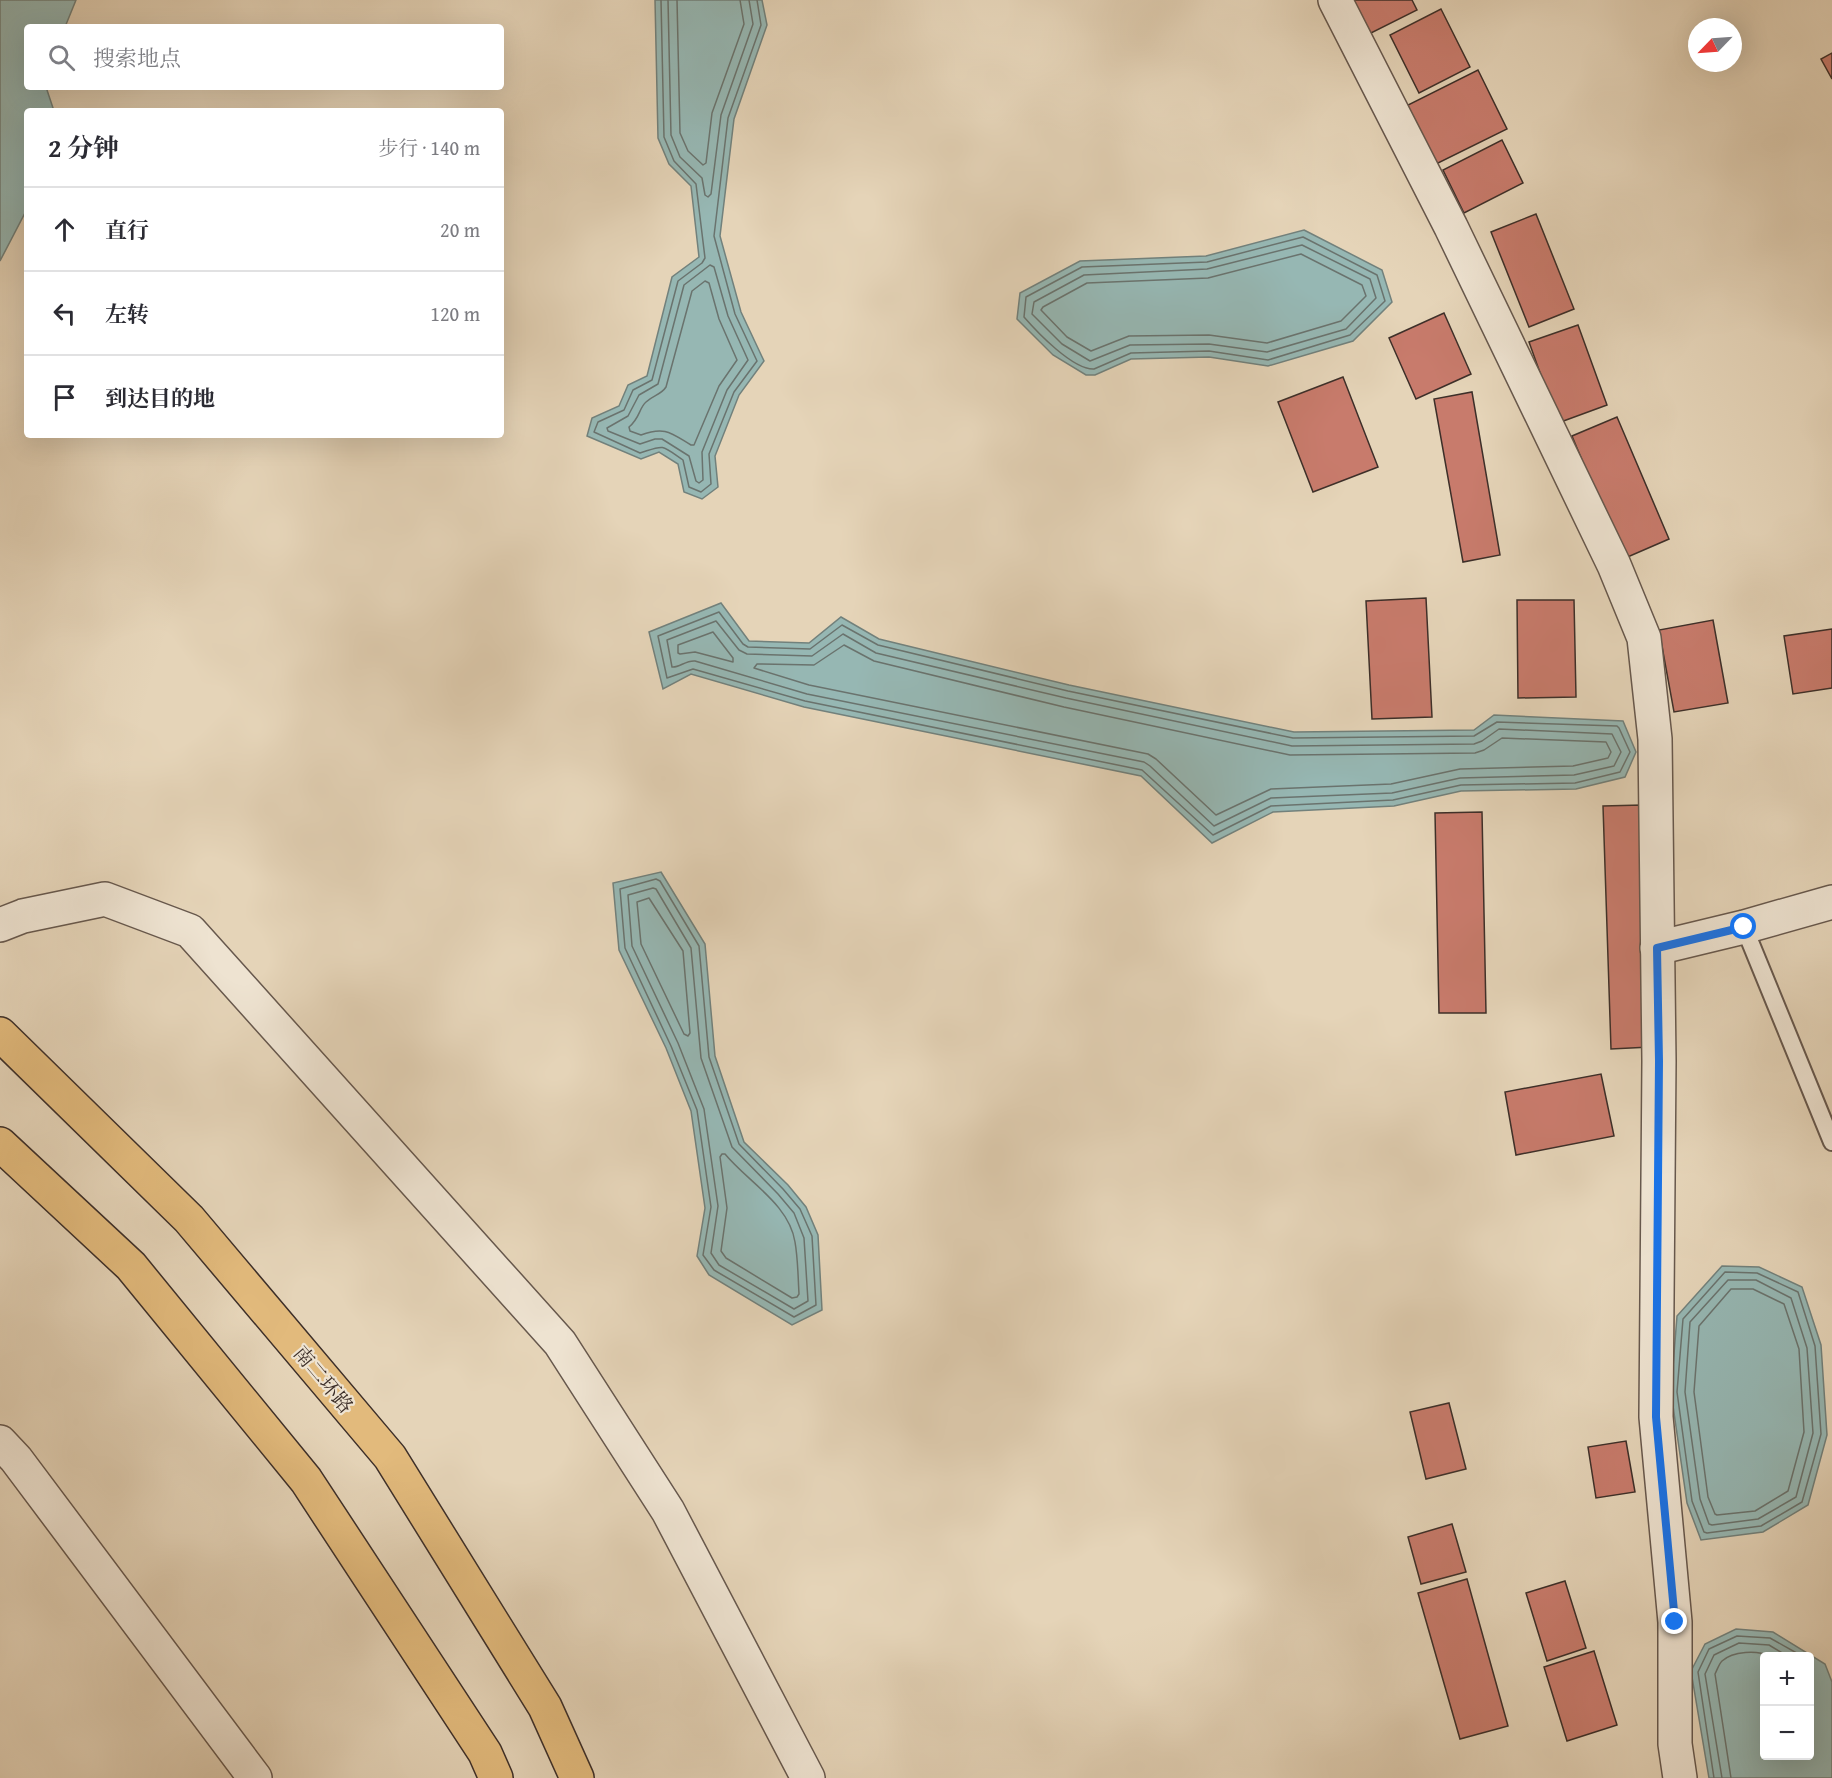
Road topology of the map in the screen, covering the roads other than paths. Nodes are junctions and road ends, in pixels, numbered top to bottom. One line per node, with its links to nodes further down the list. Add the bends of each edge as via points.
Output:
1 (1335, 0): 5 (street, via 1451,226 1614,564 1644,638 1655,739)
2 (1832, 902): 4 (street)
3 (0, 925): 13 (street, via 105,898 190,931 560,1343 668,1511)
4 (1744, 927): 5 (street); 7 (lane)
5 (1657, 948): 14 (street, via 1656,1417 1675,1622 1675,1744)
6 (0, 1034): 12 (main road, 南二环路, via 189,1219 390,1457 545,1707)
7 (1832, 1142)
8 (0, 1144): 10 (main road, via 131,1266 306,1480)
9 (0, 1442): 11 (street)
10 (491, 1766)
11 (255, 1778)
12 (577, 1778)
13 (808, 1778)
14 (1680, 1778)

